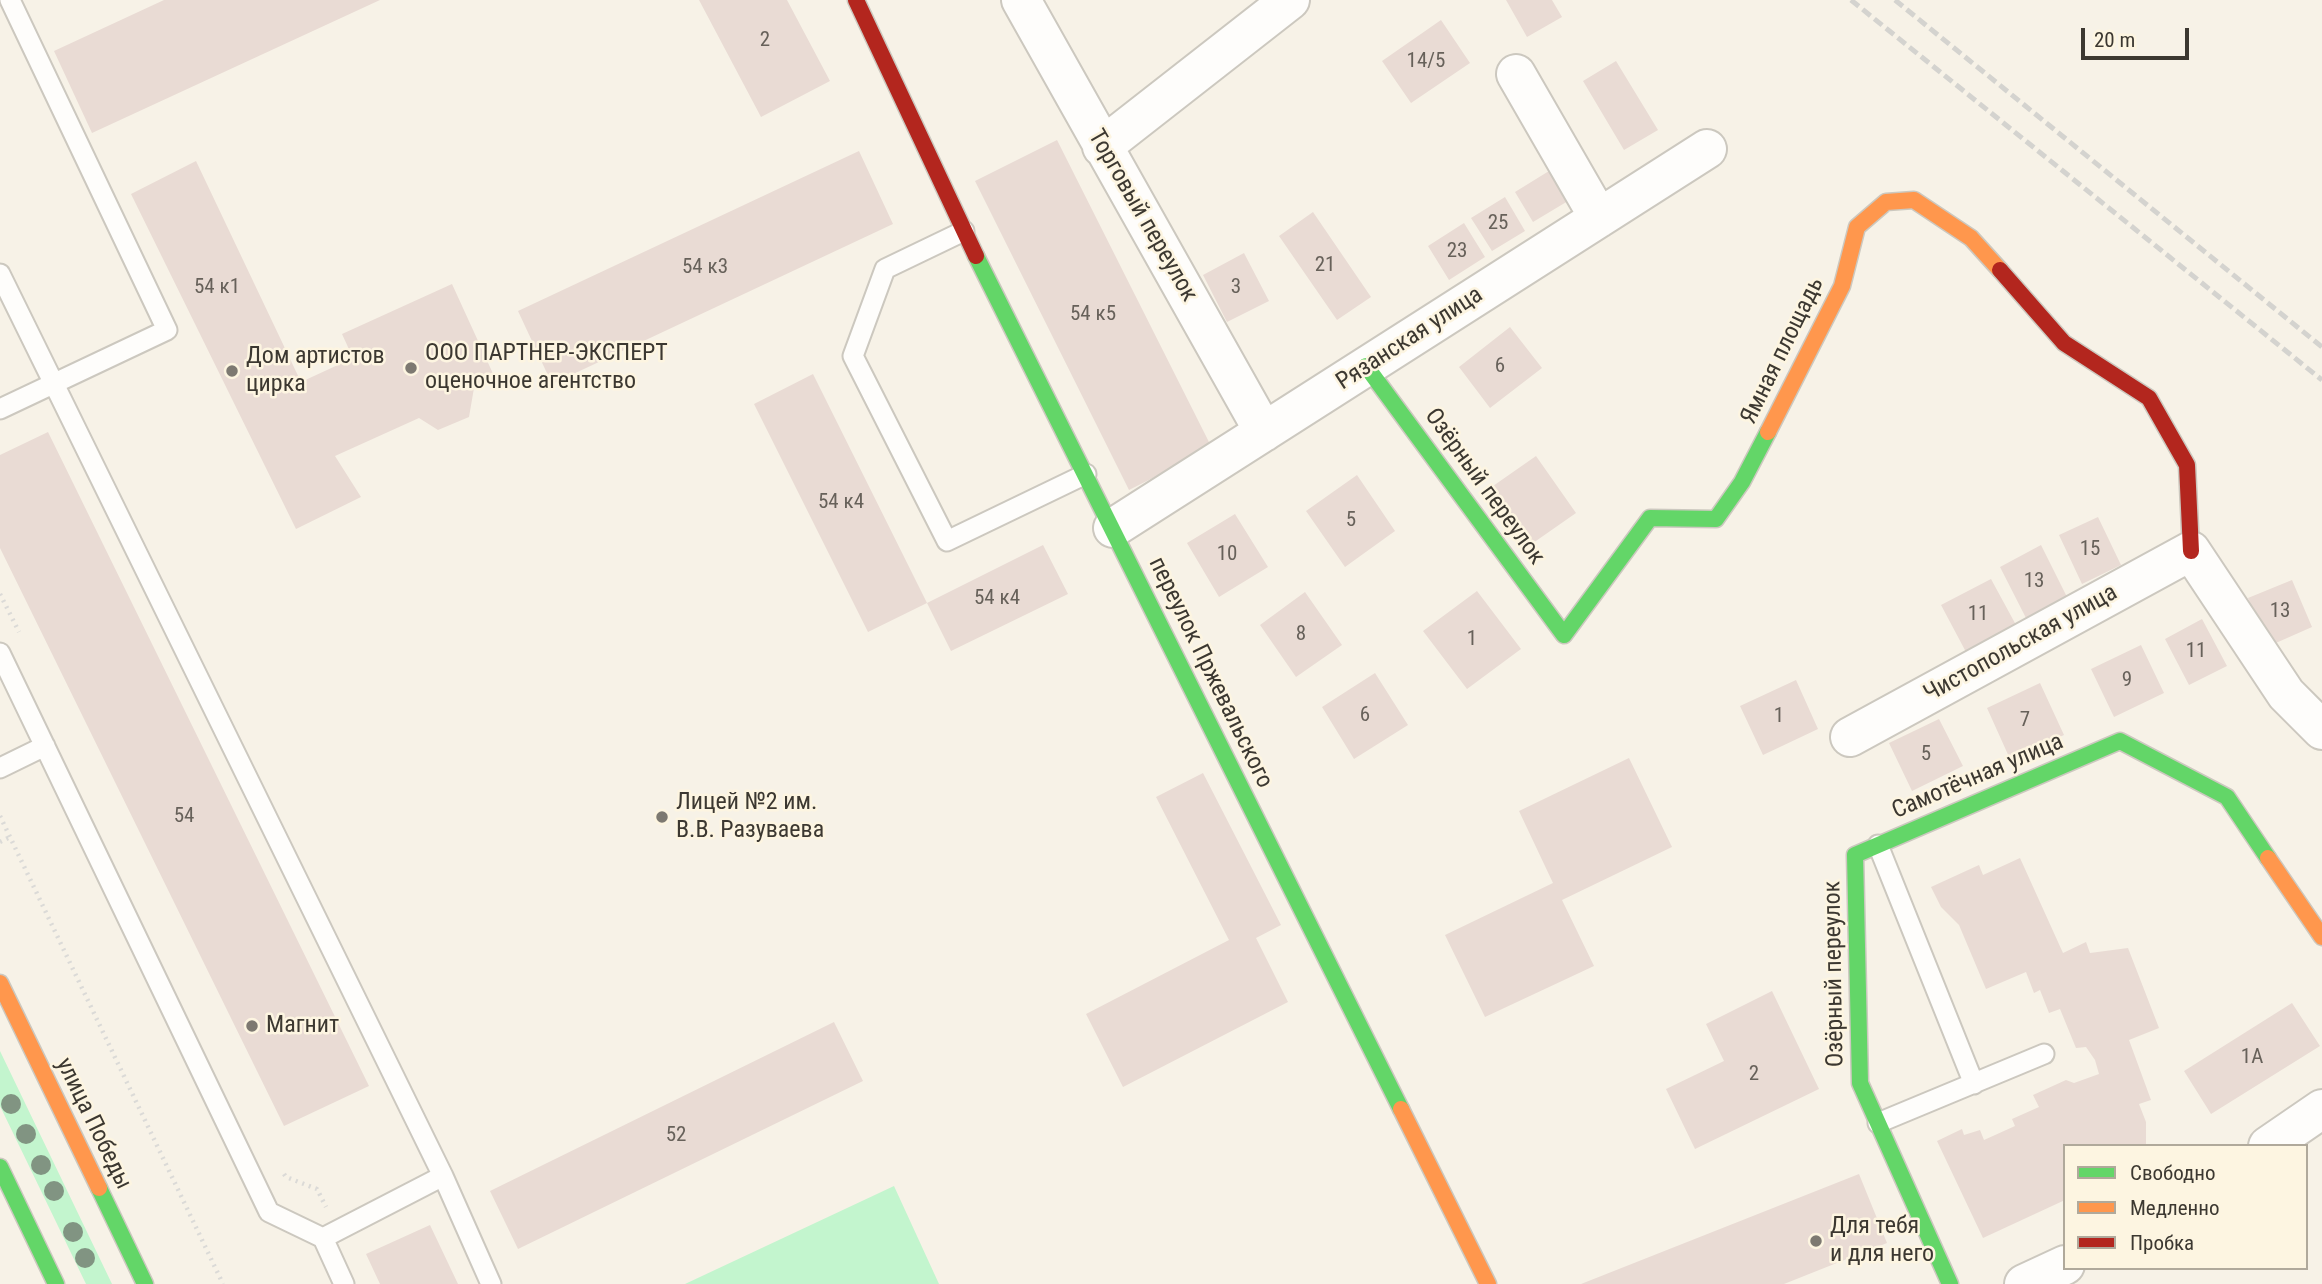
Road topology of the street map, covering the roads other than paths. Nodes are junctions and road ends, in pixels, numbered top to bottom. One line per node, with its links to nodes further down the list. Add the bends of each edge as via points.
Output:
1 (10, 0): 12 (lane, via 167,330)
2 (856, 0): 9 (street, переулок Пржевальского)
3 (1021, 0): 6 (street, Торговый переулок)
4 (1290, 0): 6 (street)
5 (1516, 74): 8 (street)
6 (1102, 146): 14 (street, Торговый переулок)
7 (1707, 149): 8 (street, Рязанская улица)
8 (1599, 218): 11 (street, Рязанская улица)
9 (964, 231): 15 (street, переулок Пржевальского); 15 (lane, via 885,269 853,356 947,541)
10 (0, 274): 12 (lane)
11 (1366, 366): 14 (street, Рязанская улица); 18 (street, Озёрный переулок)
12 (52, 383): 13 (lane); 34 (lane)
13 (0, 409)
14 (1264, 432): 16 (street, Рязанская улица)
15 (1086, 474): 16 (street, переулок Пржевальского)
16 (1112, 528): 42 (street, переулок Пржевальского)
17 (2191, 551): 18 (street, Ямная площадь, via 2187,465 2150,398 2064,343 1972,238 1914,200 1886,202 1857,227 1842,286 1742,482 1716,519 1650,518); 20 (street, via 2286,694); 21 (street, Чистопольская улица)
18 (1564, 635)
19 (0, 653): 22 (lane)
20 (2322, 730)
21 (1850, 737)
22 (45, 746): 23 (lane); 36 (lane, via 269,1212)
23 (0, 768)
24 (1878, 845): 25 (street, Самотёчная улица); 26 (street, Самотёчная улица, via 2120,741 2227,797); 29 (lane)
25 (1855, 855): 31 (street, Озёрный переулок, via 1860,1083)
26 (2322, 937)
27 (0, 983): 39 (street, улица Победы)
28 (2044, 1054): 29 (lane)
29 (1974, 1084): 31 (lane)
30 (2322, 1109): 32 (street)
31 (1878, 1123): 43 (street, Озёрный переулок)
32 (2271, 1144)
33 (0, 1167): 35 (street)
34 (443, 1175): 36 (lane); 41 (lane)
35 (6, 1197): 38 (street)
36 (330, 1235): 40 (lane)
37 (2063, 1266): 44 (street)
38 (56, 1284)
39 (145, 1284)
40 (344, 1284)
41 (491, 1284)
42 (1489, 1284)
43 (1950, 1284)
44 (2024, 1284)

